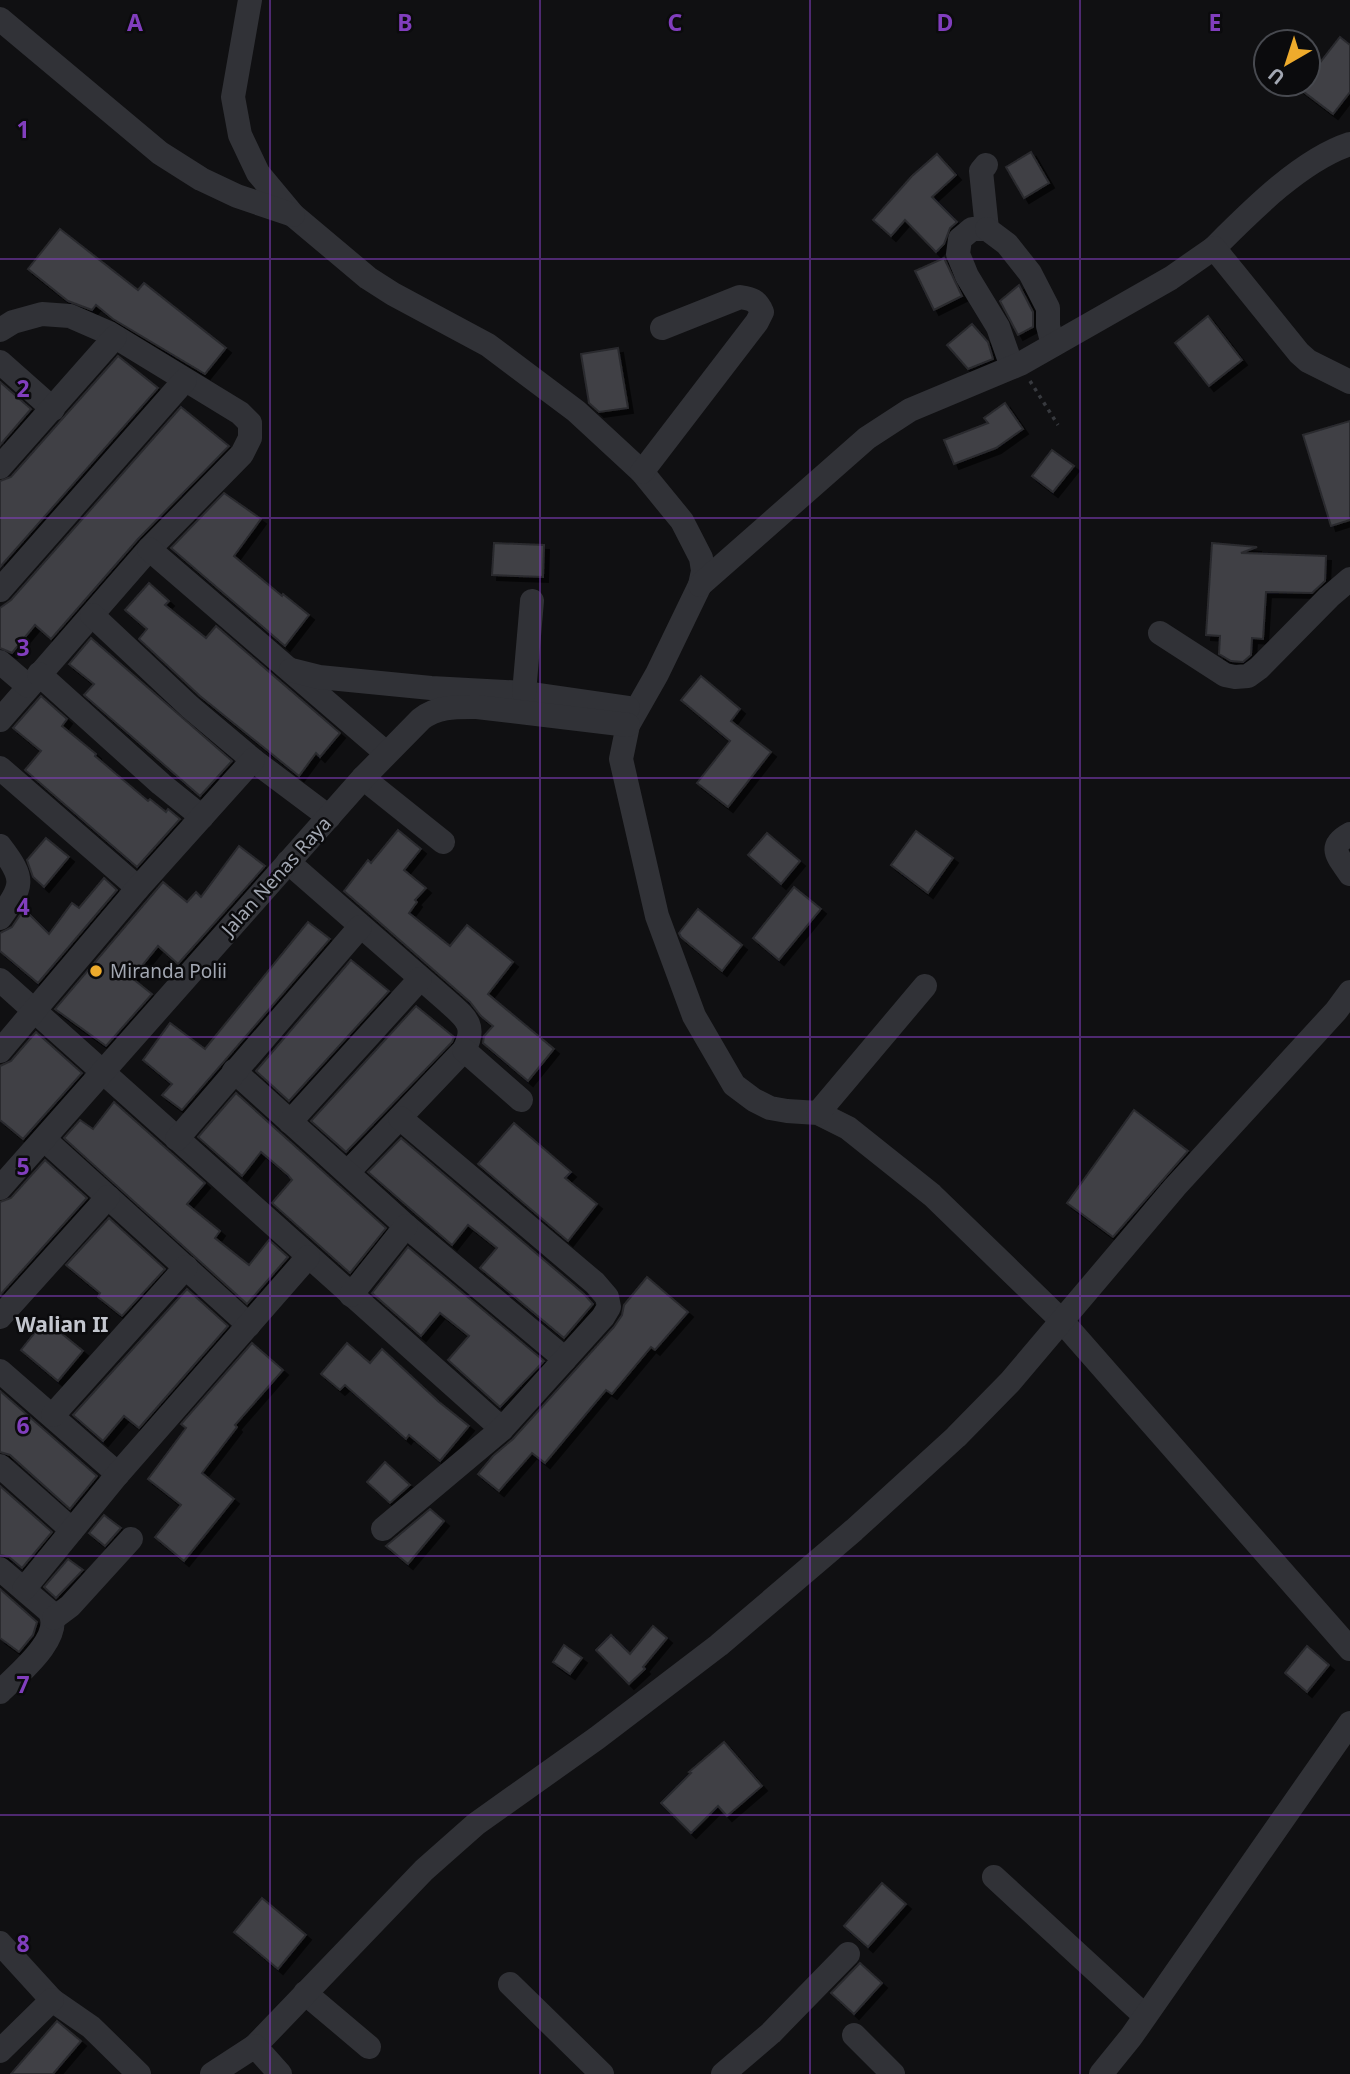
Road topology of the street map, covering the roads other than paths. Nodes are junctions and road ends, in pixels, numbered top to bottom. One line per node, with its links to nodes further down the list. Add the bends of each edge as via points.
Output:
1 (250, 0): 5 (street, via 233,97 240,135 258,173)
2 (0, 19): 5 (street, via 160,153 201,179)
3 (1350, 144): 7 (street, via 1333,149 1293,178)
4 (986, 165): 6 (street, via 981,171)
5 (293, 215): 18 (street, via 368,278 499,354 576,411)
6 (987, 229): 11 (street, via 1007,244 1030,273 1048,308); 13 (street, via 972,229 960,239 958,254)
7 (1214, 248): 11 (street); 15 (street, via 1299,353)
8 (662, 328): 18 (street, via 740,297 759,303 762,312)
9 (0, 330): 10 (street, via 13,321 42,314 70,316)
10 (115, 337): 14 (street); 16 (street)
11 (1054, 345): 13 (street)
12 (0, 362): 16 (street)
13 (1016, 366): 21 (street, via 887,423)
14 (185, 380): 19 (street, via 246,417 250,438 242,454); 22 (street)
15 (1350, 383)
16 (53, 409): 17 (street)
17 (1, 464)
18 (642, 472): 21 (street, via 682,521 701,558)
19 (149, 549): 24 (street); 27 (street)
20 (1350, 579): 25 (street, via 1248,676 1225,675)
21 (700, 584): 31 (street)
22 (0, 590)
23 (532, 601): 29 (street)
24 (92, 614): 28 (street); 34 (street)
25 (1160, 633)
26 (0, 662): 28 (street)
27 (291, 670): 30 (street); 33 (street)
28 (33, 680): 32 (street); 37 (street)
29 (524, 693): 30 (street); 31 (street)
30 (432, 699): 31 (street, via 454,706); 33 (street, Jalan Nenas Raya)
31 (632, 717): 57 (street, via 621,759 657,916 694,1016 734,1085 770,1108)
32 (0, 720)
33 (386, 753): 36 (street, Jalan Nenas Raya)
34 (253, 760): 37 (street); 38 (street)
35 (0, 768): 44 (street)
36 (363, 778): 38 (street, Jalan Nenas Raya); 40 (street)
37 (202, 817): 44 (street)
38 (329, 817): 42 (street, Jalan Nenas Raya)
39 (1350, 834): 43 (street, via 1338,842 1336,853)
40 (443, 842)
41 (0, 846): 45 (street, via 19,887)
42 (288, 862): 46 (street); 55 (street, Jalan Nenas Raya)
43 (1350, 874)
44 (138, 888): 51 (street)
45 (0, 918)
46 (360, 927): 47 (street); 54 (street)
47 (420, 979): 52 (street, via 470,1026); 59 (street)
48 (0, 980): 51 (street)
49 (925, 986): 57 (street)
50 (1350, 992): 70 (street)
51 (32, 1011): 53 (street); 55 (street)
52 (464, 1050): 56 (street); 58 (street)
53 (0, 1051)
54 (234, 1071): 59 (street); 60 (street)
55 (102, 1072): 60 (street); 61 (street, Jalan Nenas Raya)
56 (521, 1100)
57 (818, 1113): 70 (street, via 869,1143 932,1195)
58 (400, 1118): 62 (street); 72 (street, via 602,1290 609,1307)
59 (290, 1122): 62 (street)
60 (177, 1139): 66 (street)
61 (45, 1140): 63 (street, Jalan Nenas Raya); 64 (street)
62 (348, 1172): 65 (street)
63 (4, 1176)
64 (108, 1197): 67 (street); 69 (street)
65 (405, 1226): 68 (street); 72 (street)
66 (308, 1257): 68 (street); 71 (street)
67 (187, 1267): 71 (street); 74 (street)
68 (351, 1295): 75 (street)
69 (0, 1317)
70 (1061, 1320): 84 (street); 91 (street, via 1010,1382 912,1479 719,1645 476,1824 424,1870)
71 (249, 1325): 77 (street)
72 (565, 1359): 75 (street)
73 (0, 1371): 74 (street)
74 (53, 1415): 77 (street)
75 (502, 1429): 78 (street)
76 (0, 1466): 79 (street)
77 (118, 1474): 79 (street)
78 (383, 1529)
79 (72, 1530): 82 (street)
80 (131, 1539): 83 (street)
81 (0, 1569): 82 (street)
82 (24, 1589): 83 (street)
83 (54, 1618): 85 (street, via 46,1643)
84 (1350, 1649)
85 (0, 1692)
86 (1350, 1723): 93 (street)
87 (994, 1877): 93 (street)
88 (0, 1943): 92 (street)
89 (848, 1954): 102 (street, via 771,2033)
90 (510, 1984): 101 (street)
91 (305, 1993): 95 (street); 96 (street)
92 (52, 2000): 97 (street); 98 (street, via 90,2027)
93 (1145, 2016): 104 (street)
94 (854, 2035): 103 (street)
95 (255, 2046): 99 (street); 100 (street)
96 (369, 2047)
97 (0, 2051)
98 (139, 2074)
99 (212, 2074)
100 (280, 2074)
101 (602, 2074)
102 (723, 2074)
103 (893, 2074)
104 (1101, 2074)

